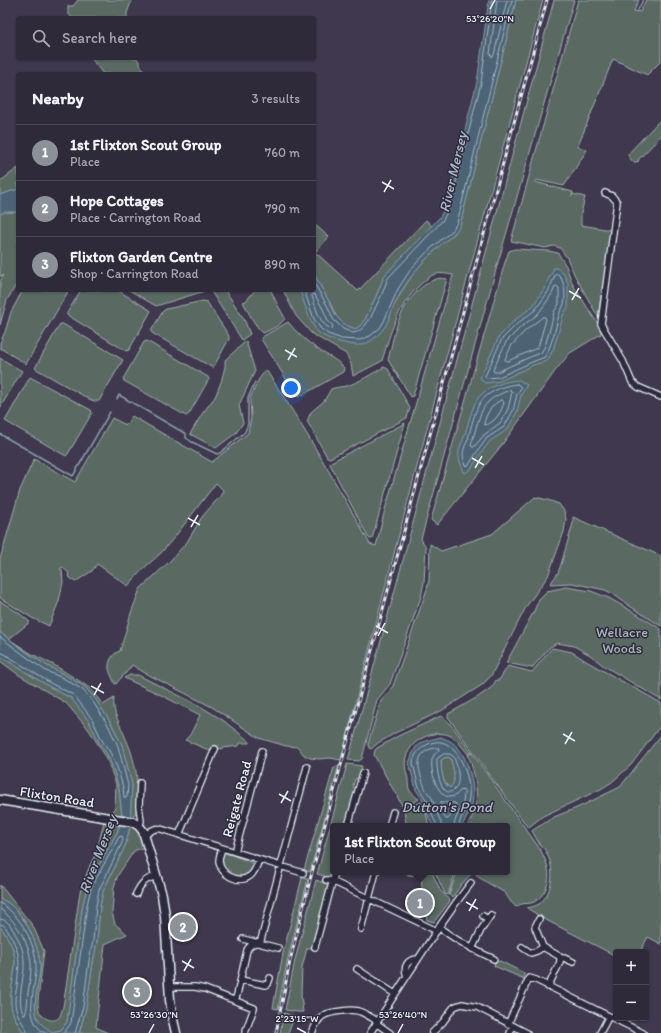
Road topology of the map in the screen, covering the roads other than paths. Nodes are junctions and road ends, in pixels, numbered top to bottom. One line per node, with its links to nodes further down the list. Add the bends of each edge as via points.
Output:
1 (605, 193): 2 (street, via 617,202 601,324 623,360 632,382)
2 (661, 397)
3 (215, 749): 13 (street)
4 (262, 751): 16 (street, Reigate Road)
5 (307, 767): 18 (street)
6 (363, 773): 10 (street)
7 (140, 784): 12 (street, via 141,821)
8 (0, 800): 12 (main road, Flixton Road)
9 (392, 812): 11 (street)
10 (349, 823)
11 (390, 823)
12 (136, 824): 14 (main road)
13 (180, 835): 14 (street, via 158,828); 15 (street)
14 (144, 836): 22 (main road)
15 (222, 848): 16 (street); 17 (street, via 220,865 224,873 232,877 245,879)
16 (235, 852): 17 (street)
17 (260, 860): 18 (street)
18 (280, 867): 19 (street); 32 (street, via 261,940)
19 (302, 873)
20 (333, 875): 23 (street)
21 (375, 875): 26 (street)
22 (156, 876): 25 (street, via 144,882); 45 (main road, via 165,916)
23 (329, 881): 26 (street); 33 (street)
24 (472, 883): 30 (street)
25 (136, 894)
26 (369, 899): 29 (street); 30 (street)
27 (487, 917): 37 (street)
28 (539, 919): 35 (street, via 535,927)
29 (361, 929)
30 (438, 929): 37 (street); 46 (street, via 418,959 406,964 407,976)
31 (243, 939): 32 (street)
32 (258, 943): 36 (street); 43 (street, via 253,943 247,950)
33 (314, 947)
34 (522, 947): 35 (street, via 531,953)
35 (543, 947): 38 (street)
36 (278, 948)
37 (472, 949): 39 (street)
38 (560, 958): 40 (street); 44 (street)
39 (494, 959)
40 (573, 962)
41 (357, 969): 46 (street)
42 (270, 978): 43 (street, via 266,985)
43 (241, 980): 47 (street)
44 (548, 986): 48 (street); 50 (street, via 528,978)
45 (169, 987): 47 (street, via 195,987); 51 (main road)
46 (395, 994): 49 (street)
47 (235, 1000): 52 (street, via 254,1008)
48 (609, 1016): 59 (street); 60 (street)
49 (376, 1022): 53 (street, via 355,1010 329,1013 317,1022); 54 (street); 55 (street)
50 (510, 1025): 56 (street, via 483,1010 462,1004 453,1008); 57 (street); 58 (street)
51 (176, 1033)
52 (245, 1033)
53 (312, 1033)
54 (370, 1033)
55 (390, 1033)
56 (432, 1033)
57 (510, 1033)
58 (527, 1033)
59 (600, 1033)
60 (643, 1033)

